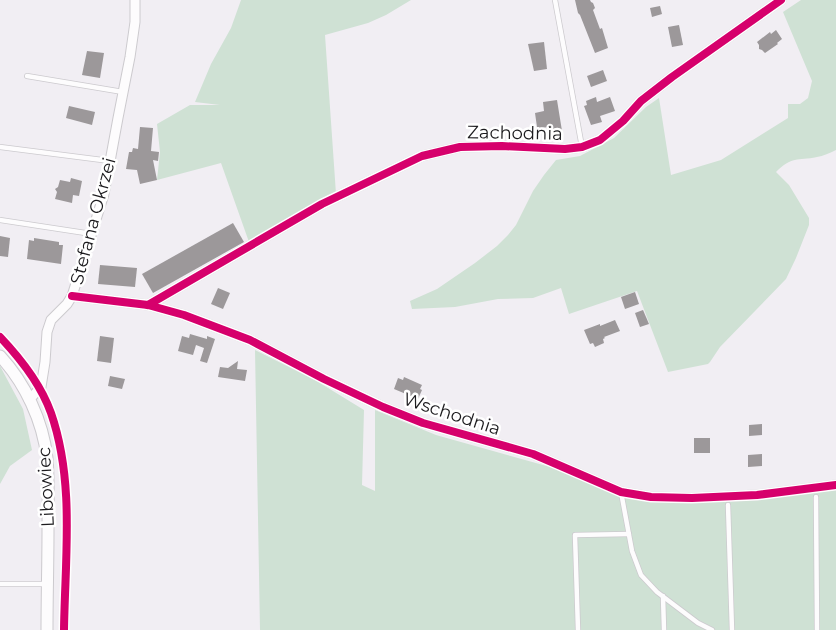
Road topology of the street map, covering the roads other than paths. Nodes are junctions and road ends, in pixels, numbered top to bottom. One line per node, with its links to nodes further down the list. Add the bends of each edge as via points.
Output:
1 (135, 0): 5 (street, Stefana Okrzei, via 136,22)
2 (555, 0): 7 (lane)
3 (781, 0): 7 (street, Zachodnia, via 672,77 600,140)
4 (27, 76): 5 (lane)
5 (123, 92): 8 (street, Stefana Okrzei)
6 (0, 146): 8 (lane)
7 (582, 148): 12 (street, Zachodnia, via 460,147 422,156 322,204)
8 (110, 160): 10 (street, Stefana Okrzei)
9 (0, 220): 10 (lane)
10 (92, 234): 11 (street, Stefana Okrzei)
11 (72, 296): 12 (street, Wschodnia); 14 (street, Stefana Okrzei, via 52,320 47,332 41,387)
12 (148, 305): 16 (street, Wschodnia, via 250,340 324,380 423,423 533,454)
13 (0, 356): 14 (street, Libowiec)
14 (29, 400): 21 (street, Libowiec, via 47,458)
15 (836, 485): 16 (street, Wschodnia, via 757,495 692,498)
16 (621, 492): 19 (lane)
17 (816, 497): 28 (lane)
18 (728, 505): 27 (lane)
19 (629, 534): 22 (lane, via 641,575); 24 (lane, via 574,535)
20 (0, 584): 21 (lane)
21 (48, 584): 23 (street, Libowiec)
22 (663, 596): 25 (lane); 26 (lane)
23 (47, 630)
24 (578, 630)
25 (664, 630)
26 (712, 630)
27 (732, 630)
28 (817, 630)

